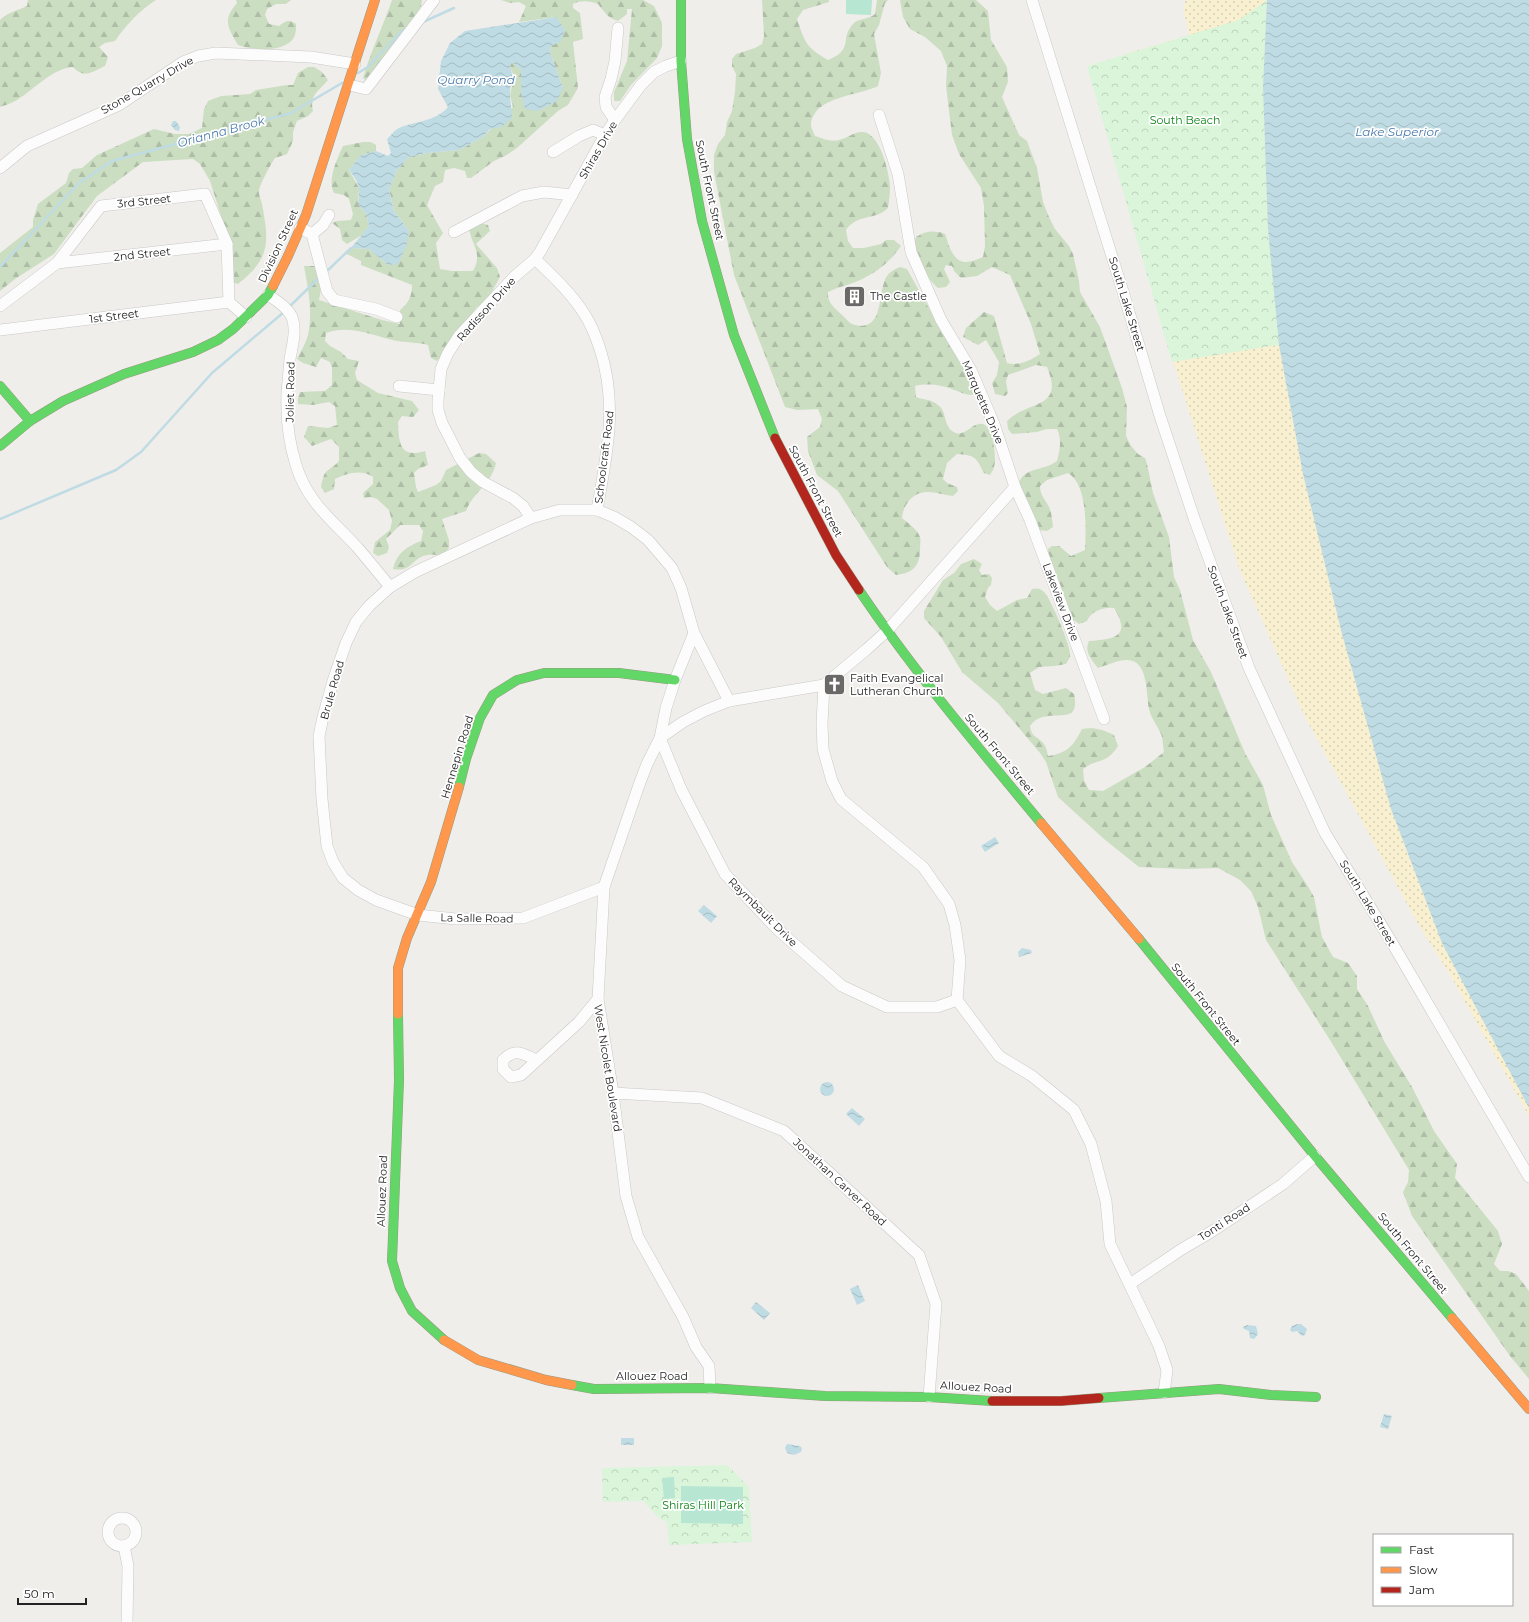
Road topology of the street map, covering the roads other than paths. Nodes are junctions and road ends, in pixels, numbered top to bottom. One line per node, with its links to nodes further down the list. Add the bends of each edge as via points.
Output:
1 (375, 0): 7 (main road, Division Street)
2 (434, 0): 8 (street, via 366,89)
3 (681, 0): 6 (main road, South Front Street)
4 (1032, 0): 51 (street, South Lake Street, via 1160,416 1248,668 1325,833 1392,941)
5 (618, 28): 10 (street, via 615,61 605,97 606,107)
6 (681, 61): 10 (street, Shiras Drive, via 654,72); 37 (main road, South Front Street, via 687,139 702,221 734,335 773,435 836,555)
7 (356, 64): 8 (main road, Division Street); 13 (street, Stone Quarry Drive, via 311,57 216,53 198,56 183,62 119,105 27,146)
8 (349, 85): 16 (main road, Division Street)
9 (879, 115): 33 (street, Marquette Drive, via 898,174 911,252 941,320 971,370 994,424)
10 (615, 120): 11 (street, Shiras Drive)
11 (605, 135): 12 (street, via 593,130); 14 (street, Shiras Drive)
12 (553, 152)
13 (0, 168)
14 (572, 195): 17 (street, via 544,192 522,196); 20 (street, Shiras Drive)
15 (329, 215): 18 (street, via 323,225)
16 (300, 228): 18 (street); 22 (main road, Division Street)
17 (454, 232)
18 (312, 234): 26 (street, via 327,290 334,300 376,309)
19 (227, 244): 21 (street, 2nd Street); 21 (street, 3rd Street, via 205,194 101,206); 23 (street)
20 (534, 259): 30 (street, Radisson Drive, via 514,276 460,336 441,369); 34 (street, Schoolcraft Road, via 556,279 586,316 594,330 606,370 610,425)
21 (57, 263): 24 (street)
22 (268, 295): 25 (main road, Division Street); 36 (street, Joliet Road, via 287,309 295,330 287,395 289,428 300,478 315,505)
23 (229, 302): 25 (street); 27 (street, 1st Street)
24 (0, 306)
25 (246, 317): 31 (main road, Division Street, via 218,340 193,352 88,388)
26 (397, 317)
27 (0, 330)
28 (0, 386): 31 (main road)
29 (399, 386): 30 (street)
30 (439, 390): 35 (street, Radisson Drive, via 438,410 460,458 483,482 523,506)
31 (30, 422): 32 (main road, Division Street)
32 (0, 446)
33 (1015, 487): 37 (street); 42 (street, Lakeview Drive, via 1030,520)
34 (597, 510): 35 (street, via 560,510); 38 (street, via 631,527 648,540 672,568 681,588)
35 (530, 518): 36 (street, Brule Road)
36 (390, 587): 45 (street, Brule Road, via 356,622 333,681 320,736 322,799 327,846 344,878 376,900)
37 (887, 631): 40 (street); 50 (main road, South Front Street, via 976,745 1114,909)
38 (694, 633): 39 (street, West Nicolet Boulevard); 41 (street)
39 (675, 680): 43 (street, West Nicolet Boulevard); 45 (main road, Hennepin Road, via 619,673 544,673 517,680 493,695 478,725 466,759 456,801)
40 (824, 684): 41 (street, West Nicolet Boulevard); 47 (street, via 824,749 832,781 841,799 923,867 949,904 956,926 960,960)
41 (729, 701): 43 (street, West Nicolet Boulevard, via 683,722)
42 (1104, 719)
43 (660, 738): 44 (street, West Nicolet Boulevard, via 639,784); 47 (street, Raymbault Drive, via 681,789 725,874 776,928 842,986 887,1007 937,1007)
44 (604, 887): 45 (street, La Salle Road, via 524,918 456,919); 46 (street, West Nicolet Boulevard)
45 (418, 915): 53 (main road, Allouez Road, via 406,938 398,968 399,1080 392,1261 400,1288 412,1311 441,1338 478,1360 546,1380 594,1389)
46 (598, 1000): 48 (street, via 579,1022); 49 (street, West Nicolet Boulevard)
47 (957, 1000): 52 (street, via 999,1056 1032,1076 1074,1110 1091,1144 1106,1201 1110,1244)
48 (536, 1060)
49 (613, 1093): 53 (street, West Nicolet Boulevard, via 626,1196 638,1237 683,1317 696,1347 709,1366); 55 (street, Jonathan Carver Road, via 702,1098 784,1131 919,1255 936,1304)
50 (1315, 1156): 52 (street, Tonti Road, via 1283,1184); 57 (main road, South Front Street)
51 (1529, 1178)
52 (1130, 1284): 54 (street, via 1159,1346 1167,1370)
53 (710, 1388): 55 (main road, Allouez Road, via 825,1396)
54 (1164, 1393): 55 (main road, Allouez Road, via 1061,1401 976,1401); 56 (main road, Allouez Road, via 1218,1390)
55 (929, 1397)
56 (1316, 1397)
57 (1529, 1409)
58 (124, 1546): 59 (street, via 128,1566)
59 (127, 1622)

